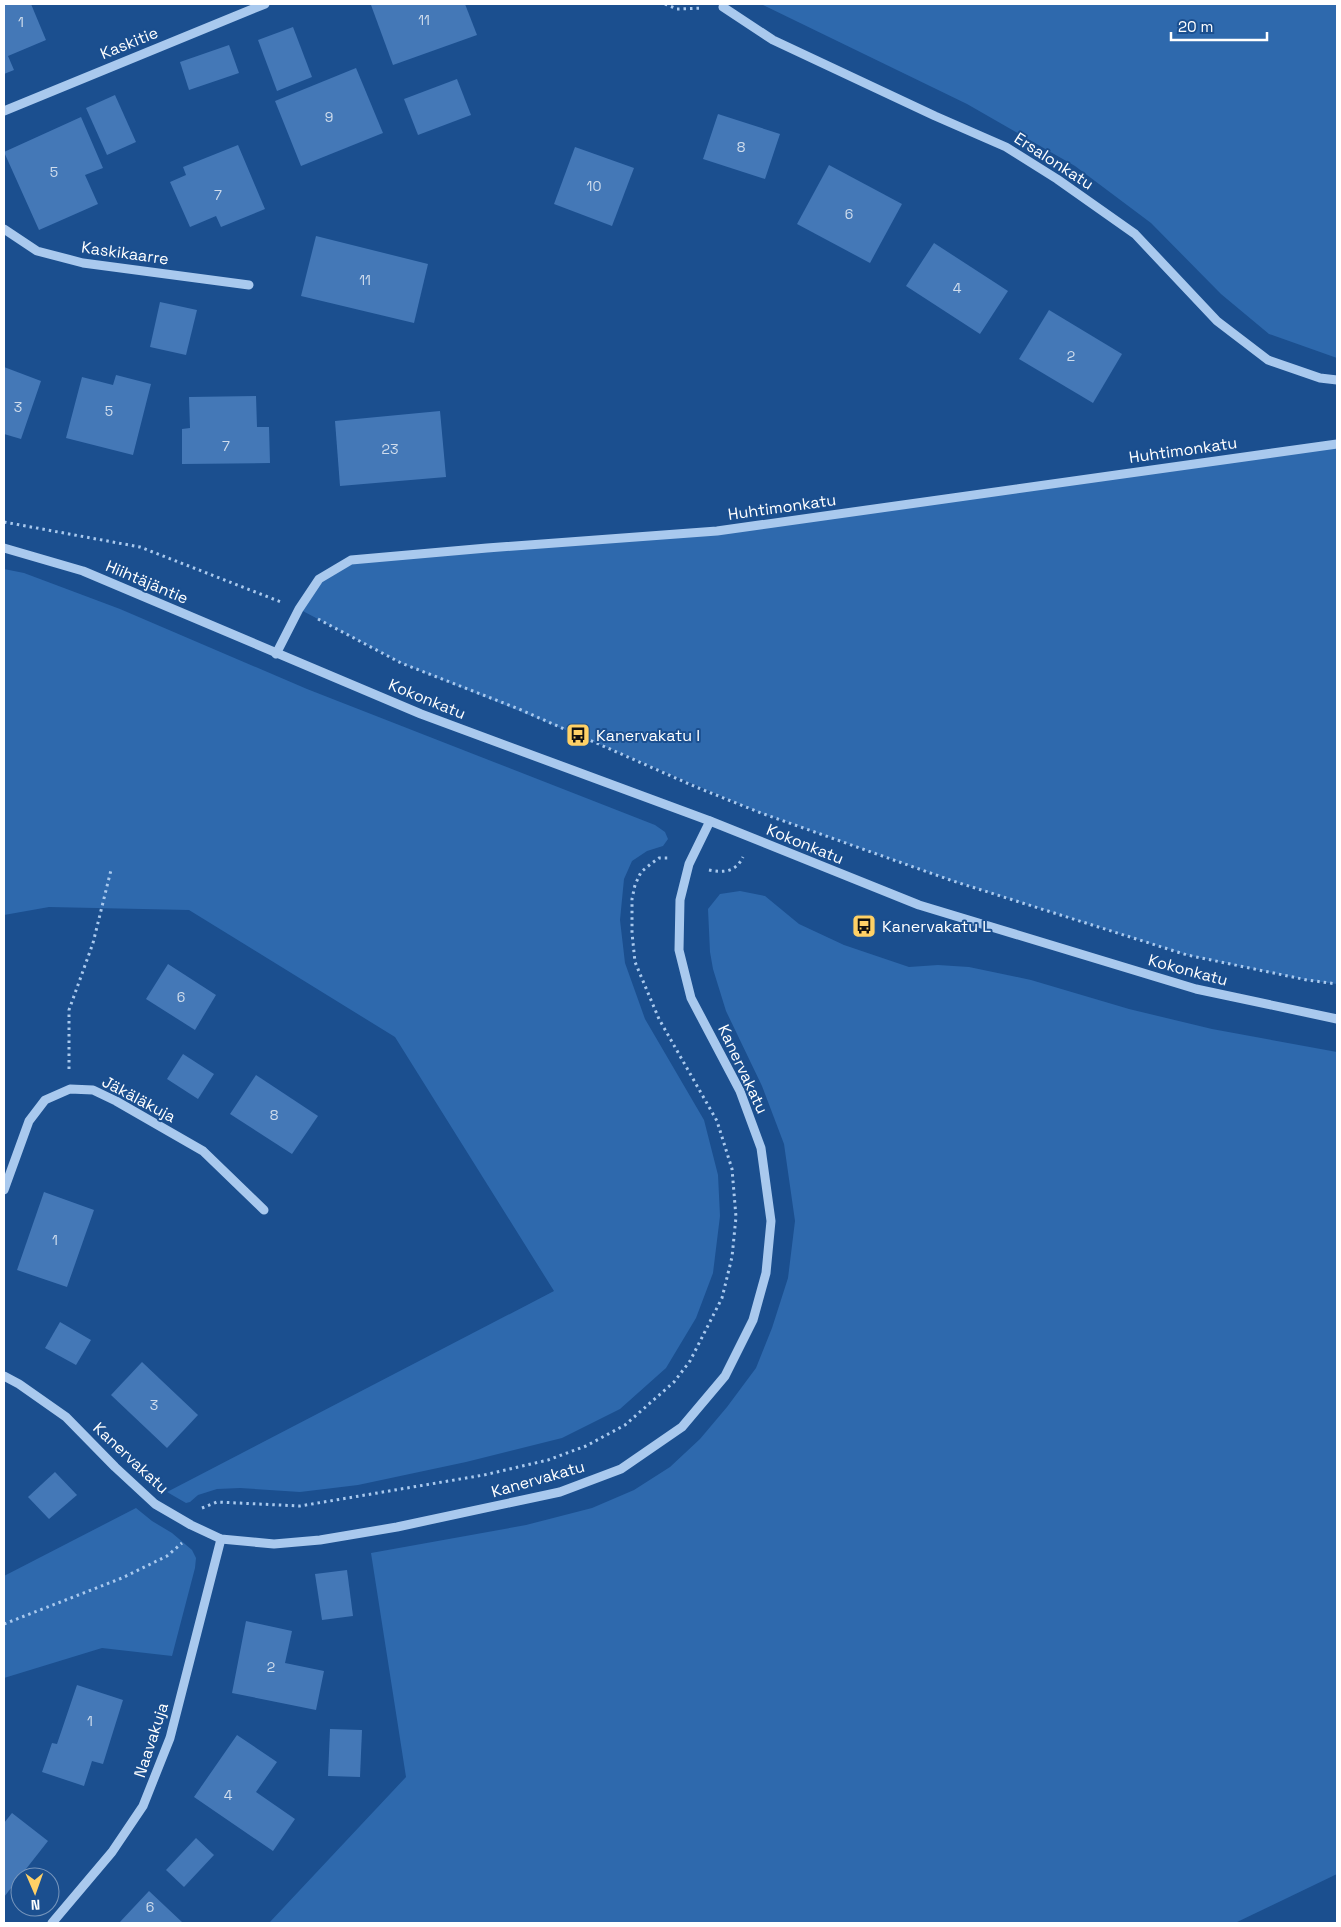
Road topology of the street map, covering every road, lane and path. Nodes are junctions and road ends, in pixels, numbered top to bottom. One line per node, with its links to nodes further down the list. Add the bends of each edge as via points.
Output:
1 (265, 4): 4 (street, Kaskitie)
2 (665, 4): 3 (path, via 678,9)
3 (723, 7): 7 (street, Ersalonkatu, via 773,40 1006,147 1135,234 1217,321 1268,360 1320,378)
4 (4, 111)
5 (4, 229): 6 (street, Kaskikaarre, via 37,251 83,263)
6 (249, 285)
7 (1337, 380)
8 (1337, 444): 11 (street, Huhtimonkatu, via 717,531 351,560 319,579)
9 (4, 522): 11 (path, via 140,548)
10 (4, 548): 12 (street, Hiihtäjäntie, via 83,571)
11 (299, 609): 12 (street, Huhtimonkatu); 13 (path, via 401,663)
12 (276, 654): 14 (street, Kokonkatu, via 421,714)
13 (761, 813): 15 (path); 18 (path, via 953,881 1187,955)
14 (710, 821): 15 (street, Kokonkatu); 16 (street, Kanervakatu)
15 (751, 839): 16 (path, via 740,862 727,872); 19 (street, Kokonkatu, via 929,908 1196,989)
16 (689, 864): 24 (path, via 659,858 641,872 632,900 632,933 635,962 659,1019 716,1121 732,1169 736,1217 732,1256 722,1298 690,1361 674,1382 625,1425 586,1446 548,1460 484,1475 300,1506 217,1502 202,1507); 25 (street, Kanervakatu, via 680,900 679,950 691,998 740,1091 761,1148 771,1221 766,1274 752,1320 725,1376 682,1426 622,1469 560,1492 320,1540 274,1544)
17 (111, 870): 20 (path, via 93,943 69,1010)
18 (1337, 984)
19 (1337, 1019)
20 (70, 1090): 21 (street, Jäkäläkuja, via 45,1100 29,1121); 22 (street, Jäkäläkuja, via 94,1090 203,1151)
21 (4, 1190)
22 (264, 1210)
23 (4, 1376): 24 (street, Kanervakatu, via 66,1416 155,1504)
24 (191, 1525): 25 (street, Kanervakatu); 26 (path, via 187,1539 167,1556 122,1578)
25 (221, 1539): 27 (street, Naavakuja, via 170,1738 143,1806 112,1852)
26 (4, 1624)
27 (52, 1923)

